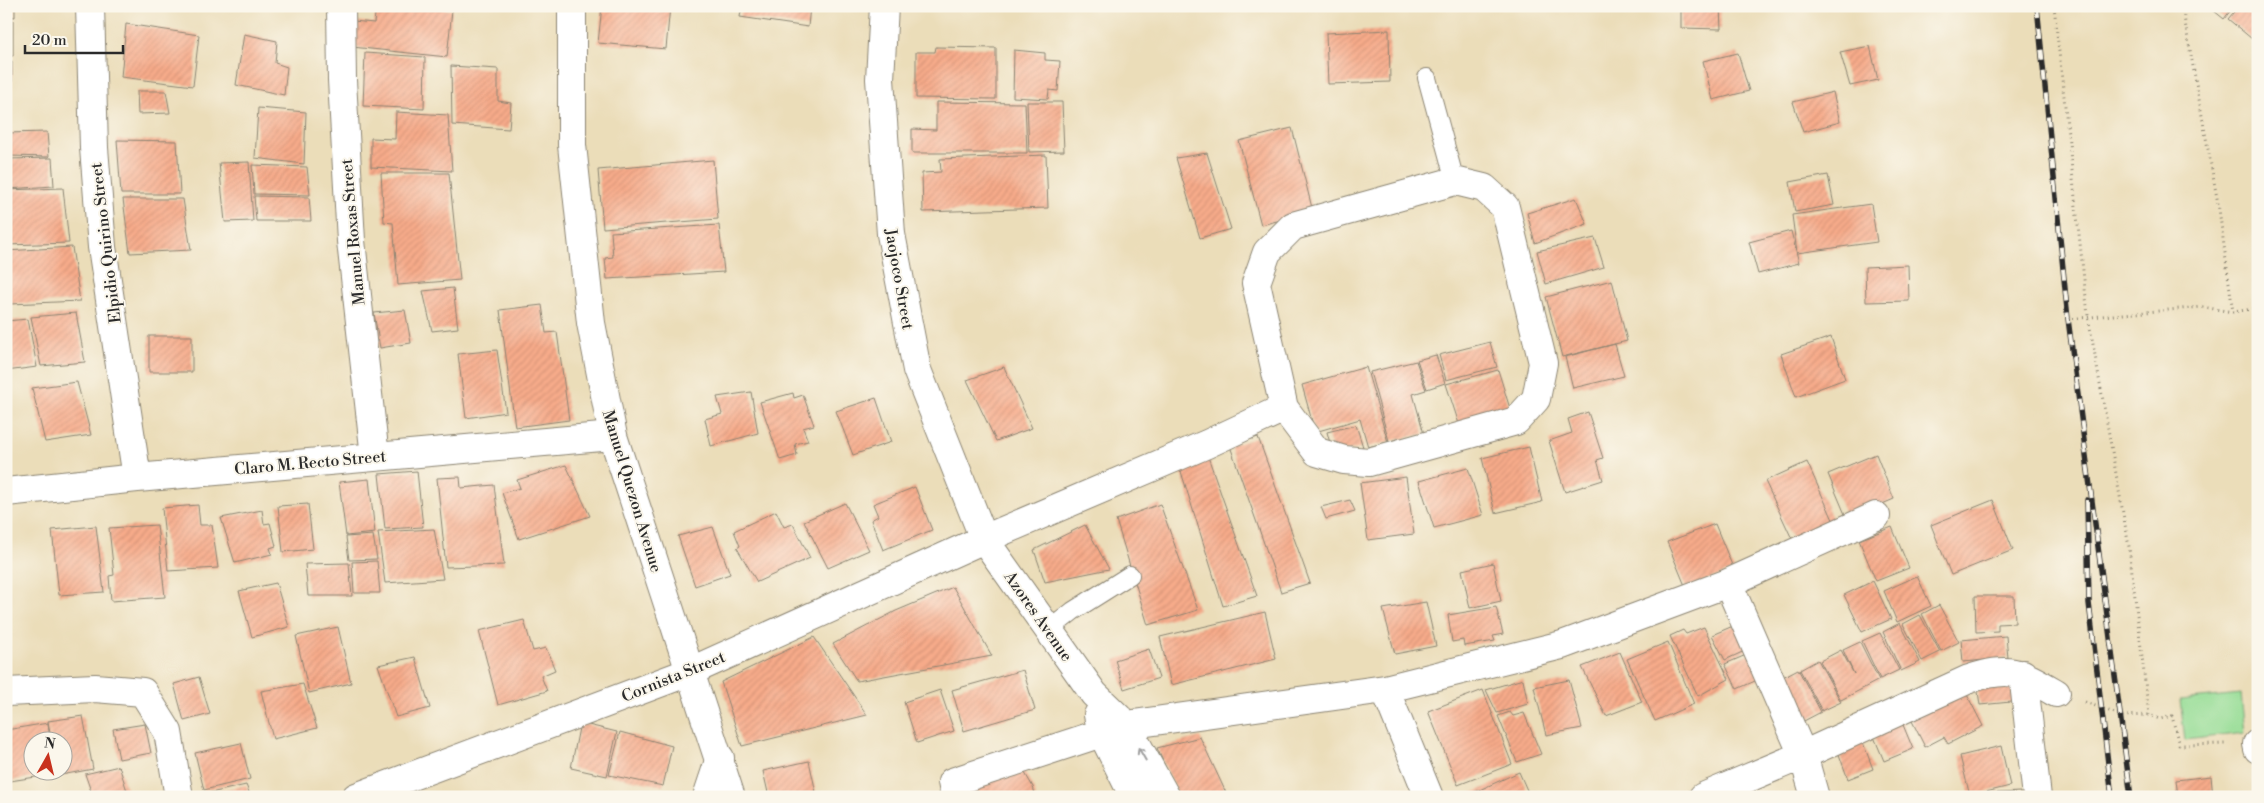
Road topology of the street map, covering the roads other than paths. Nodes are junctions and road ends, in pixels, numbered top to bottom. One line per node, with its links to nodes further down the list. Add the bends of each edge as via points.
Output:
1 (90, 6): 10 (street, Elpidio Quirino Street, via 94,148 102,247)
2 (341, 6): 9 (street, Manuel Roxas Street, via 351,241)
3 (572, 6): 8 (street, Manuel Quezon Avenue, via 572,145 591,323)
4 (884, 6): 13 (street, Jaojoco Street, via 880,80 891,234 917,370)
5 (1427, 78): 6 (lane)
6 (1455, 181): 7 (street, via 1293,226 1267,252 1256,284); 7 (street, via 1484,188 1506,207 1544,363 1536,399 1516,421 1369,462 1344,460 1317,452)
7 (1284, 408): 13 (street, Cornista Street)
8 (613, 436): 9 (street, Claro M. Recto Street); 17 (street, Manuel Quezon Avenue)
9 (375, 456): 10 (street, Claro M. Recto Street)
10 (137, 478): 11 (street, Claro M. Recto Street)
11 (6, 492)
12 (1876, 516): 15 (street)
13 (984, 539): 16 (street, Azores Avenue); 17 (street, Cornista Street)
14 (1130, 575): 16 (lane)
15 (1728, 583): 19 (street, via 1562,645); 25 (street)
16 (1049, 630): 22 (street, Azores Avenue)
17 (689, 672): 26 (street, Manuel Quezon Avenue); 28 (street, Cornista Street)
18 (2023, 674): 21 (street); 25 (street, via 1995,671 1968,679); 37 (street)
19 (1385, 689): 22 (street); 34 (street)
20 (6, 692): 27 (street, via 95,688 143,692 168,732)
21 (2056, 693)
22 (1114, 729): 31 (street, via 952,782); 32 (street, Azores Avenue); 33 (street, Azores Avenue, one-way to 22)
23 (2257, 744): 24 (street)
24 (2258, 749)
25 (1803, 755): 35 (street); 36 (street)
26 (720, 758): 29 (street); 30 (street, Manuel Quezon Avenue)
27 (179, 797)
28 (356, 797)
29 (707, 797)
30 (731, 797)
31 (955, 797)
32 (1134, 797)
33 (1166, 797)
34 (1429, 797)
35 (1703, 797)
36 (1815, 797)
37 (2037, 797)

